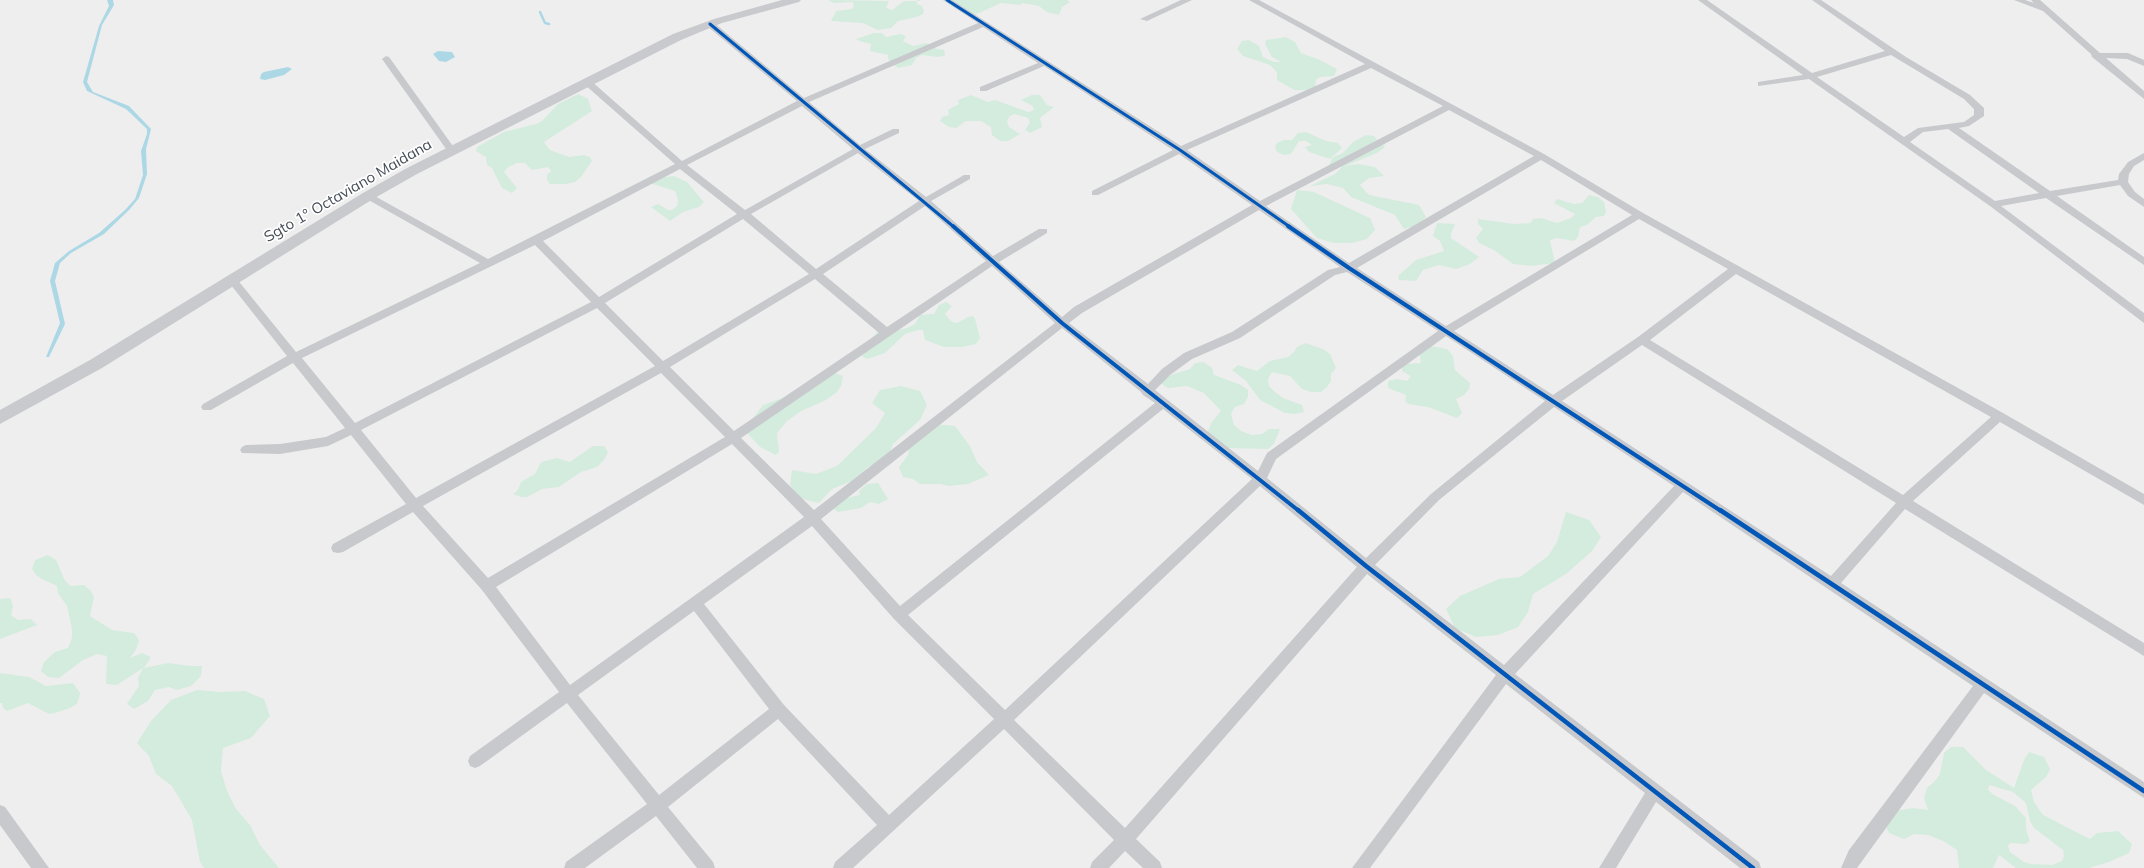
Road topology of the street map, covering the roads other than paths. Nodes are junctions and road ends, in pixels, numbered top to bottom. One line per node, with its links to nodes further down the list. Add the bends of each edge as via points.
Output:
1 (795, 0): 11 (main road, Sgto 1° Octaviano Maidana)
2 (947, 0): 12 (street)
3 (1188, 0): 10 (street)
4 (1253, 0): 18 (street)
5 (1702, 0): 19 (street)
6 (1816, 0): 13 (street)
7 (2018, 0): 9 (street)
8 (2035, 0): 9 (street)
9 (2046, 11): 14 (street)
10 (1144, 19)
11 (710, 24): 20 (main road, Sgto 1° Octaviano Maidana, via 677,37); 24 (street)
12 (983, 24): 16 (street); 24 (street)
13 (1891, 52): 19 (street); 26 (street, via 1967,97 1979,108 1979,116 1966,124)
14 (2095, 54): 17 (street, via 2128,56); 23 (street)
15 (386, 58): 31 (street)
16 (1045, 63): 22 (street); 30 (street)
17 (2144, 63)
18 (1372, 64): 25 (street); 30 (street)
19 (1810, 76): 21 (street); 28 (street)
20 (587, 82): 31 (main road, Sgto 1° Octaviano Maidana); 34 (street)
21 (1761, 84)
22 (983, 89)
23 (2144, 96)
24 (802, 102): 29 (street); 34 (street)
25 (1450, 106): 32 (street); 43 (street)
26 (1950, 126): 28 (street, via 1921,130); 38 (street)
27 (896, 131): 29 (street)
28 (1906, 141): 41 (street)
29 (859, 149): 40 (street); 44 (street)
30 (1180, 150): 37 (street); 43 (street)
31 (452, 151): 39 (main road, Sgto 1° Octaviano Maidana)
32 (1541, 156): 45 (street); 51 (street)
33 (2144, 156): 36 (street, via 2131,164 2124,174)
34 (681, 165): 44 (street); 47 (street)
35 (968, 177): 40 (street)
36 (2123, 182): 38 (street); 42 (street, via 2131,194)
37 (1095, 193)
38 (2047, 194): 41 (street); 49 (street)
39 (368, 196): 50 (street); 54 (main road, Sgto 1° Octaviano Maidana)
40 (925, 201): 48 (street); 53 (street)
41 (1993, 204): 57 (street)
42 (2144, 204)
43 (1258, 206): 51 (street); 59 (street, via 1078,310)
44 (744, 214): 53 (street); 55 (street)
45 (1639, 215): 52 (street); 60 (street)
46 (1043, 231): 48 (street)
47 (536, 240): 50 (street); 55 (street)
48 (992, 262): 59 (street); 61 (street)
49 (2144, 262)
50 (489, 264): 63 (street)
51 (1350, 268): 60 (street); 65 (street, via 1332,272 1236,335 1188,356 1166,372)
52 (1734, 269): 62 (street); 69 (street)
53 (816, 274): 61 (street); 64 (street)
54 (232, 280): 63 (street); 70 (main road, Sgto 1° Octaviano Maidana, via 96,364)
55 (598, 303): 64 (street); 71 (street)
56 (2144, 308): 57 (street)
57 (2133, 311): 58 (street)
58 (2144, 318)
59 (1062, 323): 65 (street); 79 (street)
60 (1446, 331): 66 (street); 74 (street, via 1271,456)
61 (887, 333): 72 (street)
62 (1642, 340): 66 (street); 77 (street)
63 (295, 357): 68 (street); 71 (street)
64 (662, 366): 72 (street); 78 (street)
65 (1148, 392): 67 (street)
66 (1552, 402): 75 (street); 81 (street, via 1435,497)
67 (1162, 404): 74 (street); 85 (street)
68 (207, 407)
69 (1999, 416): 76 (street); 77 (street)
70 (0, 418)
71 (354, 429): 73 (street, via 328,441 280,449); 78 (street)
72 (733, 438): 79 (street); 83 (street)
73 (246, 450)
74 (1260, 479): 81 (street); 91 (street)
75 (1682, 485): 82 (street); 87 (street)
76 (2144, 500)
77 (1906, 501): 82 (street); 86 (street)
78 (415, 506): 80 (street); 83 (street)
79 (813, 518): 84 (street); 85 (street)
80 (338, 548)
81 (1366, 566): 87 (street); 98 (street)
82 (1832, 584): 88 (street)
83 (487, 586): 89 (street)
84 (695, 602): 89 (street); 90 (street)
85 (899, 615): 91 (street)
86 (2144, 650)
87 (1505, 674): 94 (street); 105 (street)
88 (1982, 685): 93 (street); 108 (street, via 1855,856)
89 (568, 693): 92 (street); 95 (street)
90 (780, 710): 95 (street); 97 (street)
91 (1004, 720): 97 (street); 98 (street)
92 (475, 761)
93 (2144, 791)
94 (1654, 792): 106 (street); 107 (street)
95 (658, 805): 100 (street); 101 (street)
96 (0, 812): 99 (street)
97 (888, 825): 102 (street)
98 (1125, 840): 103 (street); 104 (street)
99 (41, 868)
100 (572, 868)
101 (707, 868)
102 (842, 868)
103 (1098, 868)
104 (1154, 868)
105 (1360, 868)
106 (1607, 868)
107 (1753, 868)
108 (1849, 868)

